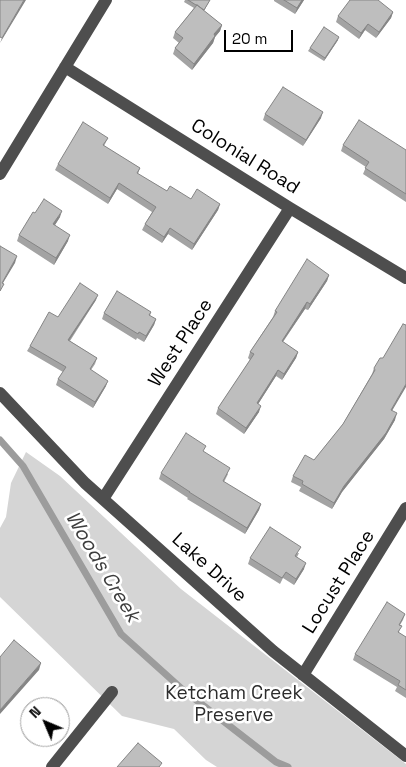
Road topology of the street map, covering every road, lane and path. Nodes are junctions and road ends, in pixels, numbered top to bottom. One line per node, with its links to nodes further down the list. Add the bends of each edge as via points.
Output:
1 (106, 0): 2 (street)
2 (65, 67): 3 (street); 4 (street, Colonial Road)
3 (0, 174)
4 (290, 208): 5 (street, Colonial Road); 7 (street, West Place)
5 (406, 278)
6 (0, 393): 7 (street, Lake Drive)
7 (103, 499): 9 (street, Lake Drive)
8 (406, 508): 9 (street, Locust Place)
9 (303, 675): 11 (street, Lake Drive)
10 (112, 692): 12 (street)
11 (406, 756)
12 (52, 767)

